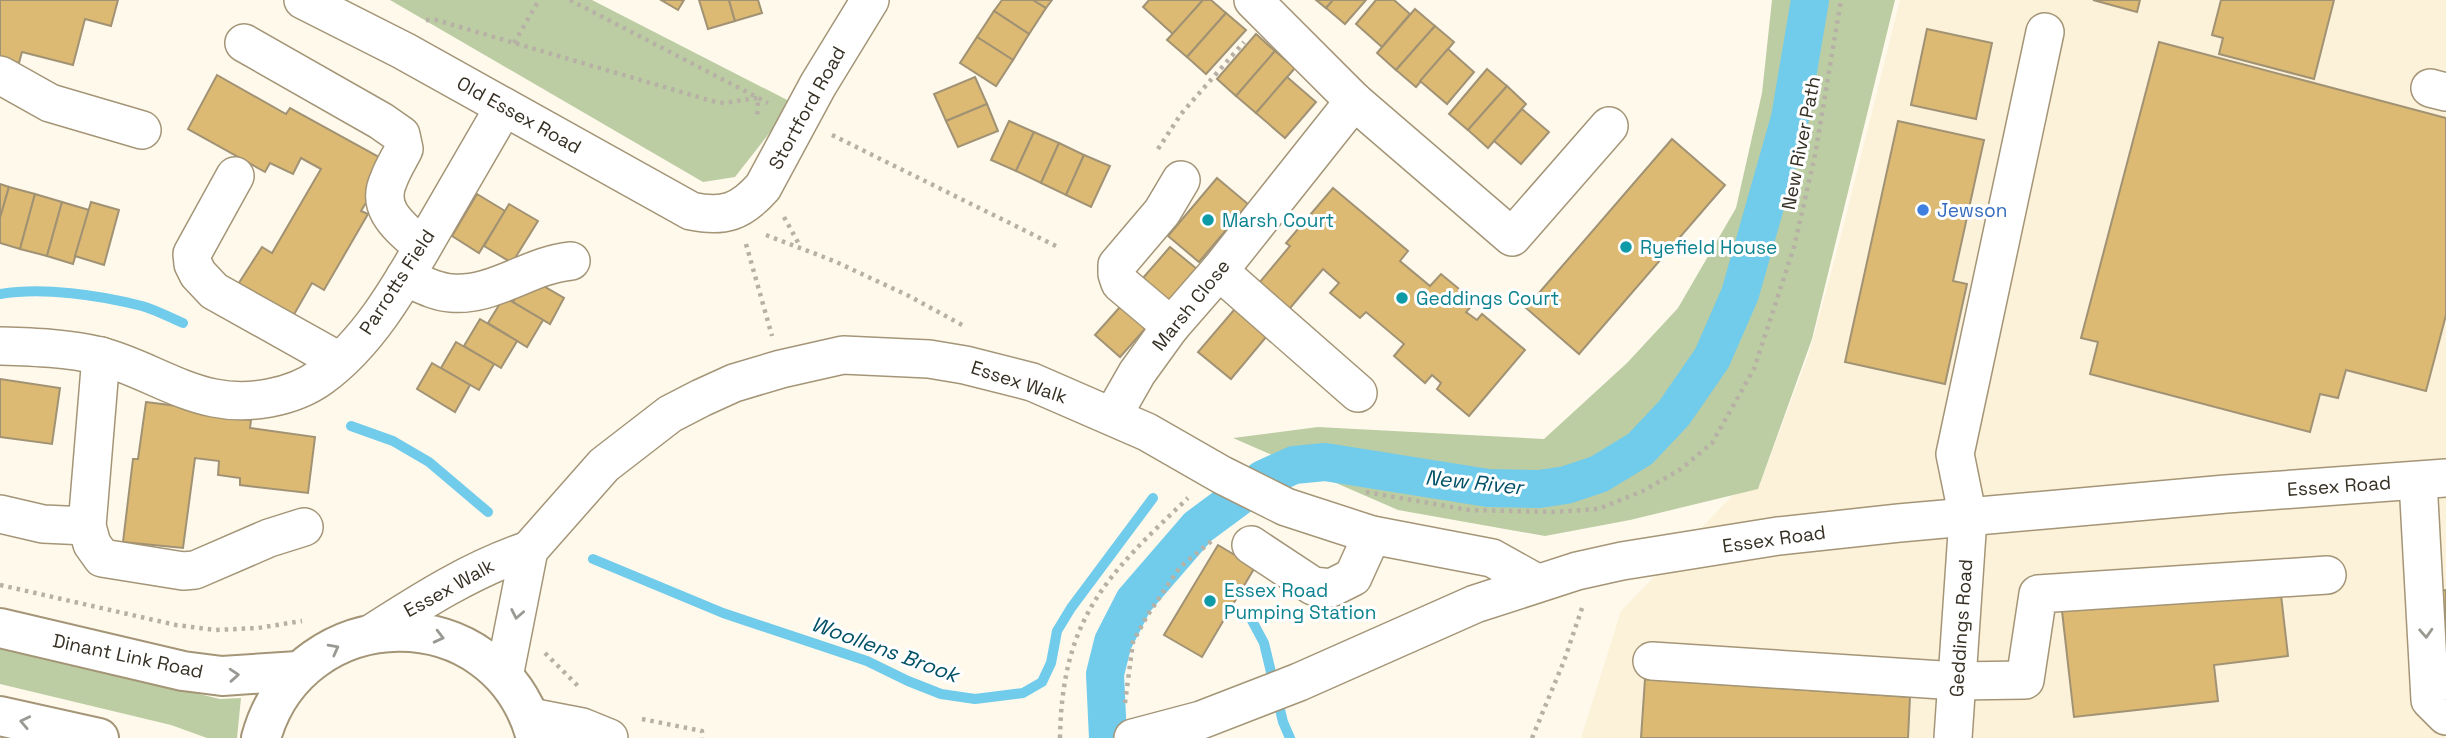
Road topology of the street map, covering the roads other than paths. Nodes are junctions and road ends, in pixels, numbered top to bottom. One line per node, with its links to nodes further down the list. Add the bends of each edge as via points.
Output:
1 (303, 0): 8 (street, Old Essex Road)
2 (870, 0): 13 (street, Stortford Road)
3 (1260, 7): 7 (street)
4 (2045, 32): 25 (street, Geddings Road, via 1955,454)
5 (244, 43): 15 (street, via 401,135 404,149 384,195 386,209)
6 (0, 75): 10 (street, via 50,103)
7 (1354, 101): 9 (street, via 1512,237); 16 (street, Marsh Close)
8 (504, 107): 13 (street, Old Essex Road, via 691,211); 15 (street, Parrotts Field)
9 (1609, 126)
10 (142, 130)
11 (1166, 169): 17 (street, via 1163,212 1117,265 1117,274 1120,283)
12 (235, 176): 20 (street, via 192,254 198,274 214,291)
13 (740, 219)
14 (571, 261): 15 (street, via 465,293 449,293)
15 (413, 262): 20 (street, Parrotts Field, via 379,316)
16 (1219, 271): 17 (street, Marsh Close); 21 (street)
17 (1171, 326): 22 (street, Marsh Close)
18 (0, 346): 19 (street, Parrotts Field)
19 (101, 356): 20 (street, Parrotts Field, via 189,390 237,401 270,398 303,387); 26 (street)
20 (339, 361)
21 (1358, 393)
22 (1113, 415): 28 (street, Essex Walk, via 1277,502); 30 (street, Essex Walk, via 1032,382 965,365 880,355 843,355 808,362 734,383 670,414 604,465)
23 (2432, 480): 25 (street, Essex Road); 31 (street)
24 (0, 514): 26 (street, via 43,524)
25 (1968, 518): 33 (street, Essex Road, via 1778,536 1622,561); 39 (street, Geddings Road)
26 (87, 526): 27 (street, via 102,558 183,571)
27 (304, 527)
28 (1372, 535): 29 (street, via 1353,577 1331,589 1313,586); 33 (street, Essex Walk, via 1492,558)
29 (1238, 538)
30 (529, 550): 35 (street, Essex Walk, via 439,590); 38 (street, Essex Walk, one-way to 38)
31 (2434, 564): 41 (street, one-way to 41, via 2430,700)
32 (2327, 575): 39 (street, via 2038,594 2025,680)
33 (1537, 583): 42 (street, Essex Road, via 1475,604 1201,720)
34 (0, 628): 37 (main road, Dinant Link Road, one-way to 37, via 183,671 222,676)
35 (372, 633): 37 (main road, one-way to 35, via 334,647); 38 (main road, one-way to 38, via 414,631 450,640 482,657)
36 (1652, 661): 39 (street)
37 (299, 671): 46 (main road, via 267,716)
38 (504, 677): 43 (main road)
39 (1957, 681): 47 (street, Geddings Road)
40 (0, 716): 45 (main road, one-way to 40)
41 (2446, 716)
42 (1129, 723)
43 (533, 728): 44 (street)
44 (622, 728)
45 (99, 738)
46 (261, 738)
47 (1953, 738)

